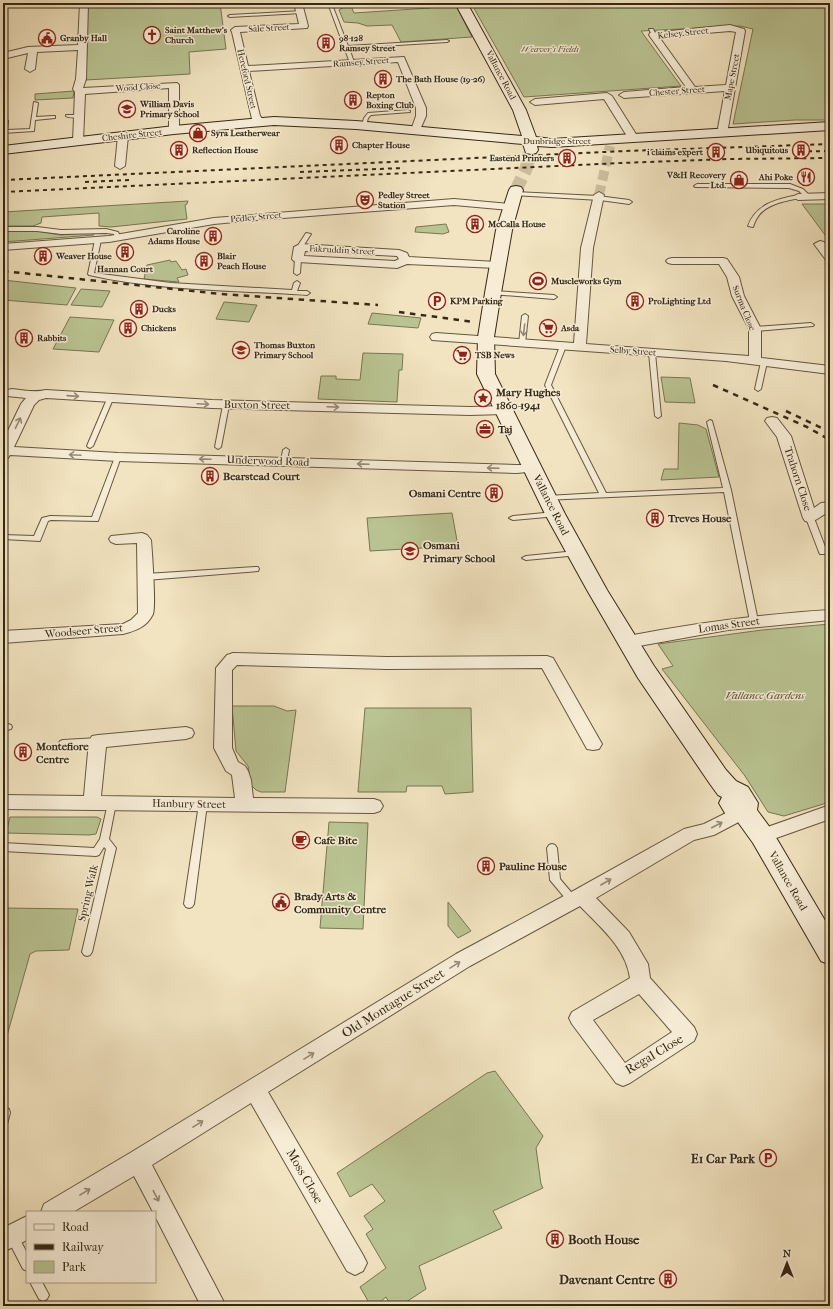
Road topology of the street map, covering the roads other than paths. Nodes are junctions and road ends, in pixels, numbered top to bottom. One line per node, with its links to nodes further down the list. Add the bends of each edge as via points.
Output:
1 (364, 3): 4 (lane)
2 (461, 3): 39 (main road, Vallance Road, via 521,110)
3 (84, 4): 5 (lane); 11 (street)
4 (341, 4): 12 (lane, via 331,6)
5 (105, 5)
6 (299, 7): 7 (lane); 9 (street, Sale Street, via 304,26)
7 (230, 16)
8 (730, 28): 18 (street, Mape Street, via 741,31); 19 (street, Kelsey Street, via 652,32)
9 (235, 32): 17 (street, Hereford Street)
10 (447, 41): 12 (lane)
11 (82, 47): 13 (street); 20 (street, via 81,79 78,89)
12 (346, 47): 15 (lane)
13 (33, 50): 14 (street); 16 (street)
14 (3, 56)
15 (352, 62): 17 (street, Ramsey Street); 34 (street, Ramsey Street, via 401,59 422,108)
16 (30, 69)
17 (245, 69): 30 (street, Hereford Street, via 255,118)
18 (730, 88): 19 (street, Chester Street); 35 (street, Mape Street, via 722,128)
19 (693, 90): 21 (street, Chester Street)
20 (80, 91): 26 (street); 33 (street, Wood Close, via 174,85)
21 (624, 95)
22 (535, 102): 37 (street, via 607,96)
23 (36, 103): 28 (lane)
24 (408, 111): 31 (lane, via 370,114)
25 (68, 116): 26 (lane)
26 (79, 116): 38 (street)
27 (53, 117): 28 (lane)
28 (34, 119): 29 (lane, via 32,130 4,132 6,121)
29 (3, 121)
30 (261, 123): 31 (main road, Dunbridge Street); 33 (main road, Cheshire Street)
31 (364, 125): 34 (main road, Dunbridge Street)
32 (830, 126): 35 (main road, Dunbridge Street)
33 (174, 130): 36 (main road, Cheshire Street)
34 (416, 130): 39 (main road, Dunbridge Street)
35 (725, 133): 37 (main road, Dunbridge Street)
36 (122, 136): 38 (main road, Cheshire Street); 41 (street)
37 (634, 139): 39 (main road, Dunbridge Street, via 610,143 552,143)
38 (78, 141): 40 (main road, Cheshire Street)
39 (530, 146)
40 (3, 150)
41 (120, 166)
42 (696, 186): 46 (lane, via 790,186 801,190)
43 (830, 196): 46 (street)
44 (514, 197): 45 (lane); 51 (street, Pedley Street, via 214,221); 60 (main road, Vallance Road)
45 (599, 197): 47 (lane); 74 (street, via 587,248)
46 (803, 197): 48 (lane, via 787,199 761,210 752,220)
47 (629, 202)
48 (751, 226)
49 (3, 229): 51 (lane, via 106,231 116,233)
50 (308, 234): 55 (lane)
51 (118, 238): 52 (street, Pedley Street)
52 (98, 240): 54 (street, Pedley Street); 63 (lane, via 91,274 138,281)
53 (820, 244): 56 (street)
54 (3, 247)
55 (300, 247): 57 (street, Fakruddin Street); 58 (street, Fakruddin Street, via 399,253)
56 (830, 258)
57 (298, 259): 58 (street, Fakruddin Street, via 397,265); 61 (lane)
58 (405, 260): 60 (street, Fakruddin Street)
59 (672, 261): 69 (street, Surma Close, via 723,261)
60 (497, 265): 65 (main road, Vallance Road)
61 (297, 273)
62 (297, 283): 63 (lane)
63 (294, 292): 64 (lane)
64 (307, 293)
65 (493, 293): 66 (lane); 71 (main road, Vallance Road)
66 (554, 297)
67 (525, 316): 72 (lane, one-way to 72)
68 (811, 325): 69 (lane)
69 (755, 329): 76 (street, Surma Close)
70 (436, 337): 71 (street, Selby Street)
71 (486, 341): 72 (street, Selby Street); 83 (main road, Vallance Road, via 486,374)
72 (522, 343): 73 (street, Selby Street)
73 (563, 346): 74 (street, Selby Street); 93 (lane, via 548,384)
74 (580, 348): 75 (street, Selby Street)
75 (652, 353): 76 (street, Selby Street); 84 (lane)
76 (759, 361): 77 (street, Selby Street); 78 (lane)
77 (829, 372)
78 (758, 389)
79 (12, 393): 80 (street, Buxton Street)
80 (34, 397): 81 (street, Buxton Street, one-way to 81, via 46,394); 89 (street, one-way to 80)
81 (110, 398): 82 (street, Buxton Street, one-way to 82); 87 (lane)
82 (226, 405): 83 (street, Buxton Street, one-way to 83, via 470,412); 88 (lane)
83 (504, 410): 91 (main road, Vallance Road)
84 (658, 416)
85 (772, 421): 97 (street, Trahorn Close, via 784,436)
86 (710, 422): 92 (lane)
87 (90, 446)
88 (218, 447)
89 (4, 453): 90 (street, Underwood Road, one-way to 89)
90 (118, 457): 91 (street, Underwood Road, one-way to 90, via 285,456); 98 (lane, via 95,519 50,518 46,520 37,539)
91 (532, 468): 94 (main road, Vallance Road)
92 (727, 490): 93 (lane); 106 (lane)
93 (603, 495): 94 (lane)
94 (551, 506): 96 (lane); 101 (main road, Vallance Road)
95 (830, 507): 97 (street, Trahorn Close, via 826,506)
96 (513, 518)
97 (810, 518): 100 (lane)
98 (3, 536)
99 (116, 539): 104 (street, Woodseer Street, via 144,540)
100 (823, 552)
101 (576, 553): 102 (lane); 108 (main road, Vallance Road)
102 (526, 558)
103 (255, 569): 104 (lane)
104 (146, 576): 107 (street, Woodseer Street, via 146,613 135,626)
105 (830, 615): 106 (street, Lomas Street)
106 (754, 621): 108 (street, Lomas Street)
107 (3, 637)
108 (628, 642): 119 (main road, Vallance Road, via 728,788 726,797 735,808)
109 (186, 733): 110 (street)
110 (98, 741): 111 (lane); 114 (street)
111 (63, 743)
112 (593, 744): 117 (street, via 547,662 387,663 234,659 224,668 223,748 232,766 239,772)
113 (3, 802): 114 (street, Hanbury Street)
114 (92, 803): 115 (street, Hanbury Street)
115 (112, 803): 116 (street, Hanbury Street); 122 (lane)
116 (203, 804): 117 (street, Hanbury Street); 126 (lane)
117 (244, 804): 118 (street, Hanbury Street)
118 (374, 806)
119 (744, 811): 121 (main road, Vallance Road); 125 (street, Old Montague Street, one-way to 119, via 690,834 708,830)
120 (830, 812): 121 (street)
121 (762, 836): 128 (main road, Vallance Road)
122 (104, 840): 123 (lane, via 96,852); 127 (lane, Spring Walk, via 111,848)
123 (3, 847)
124 (552, 848): 125 (lane, via 555,880)
125 (578, 899): 129 (street, via 622,938 638,964); 130 (street, Old Montague Street, one-way to 125, via 463,960)
126 (189, 904)
127 (87, 952)
128 (830, 953)
129 (641, 982): 129 (street, Regal Close, via 579,1018 623,1076 687,1034)
130 (255, 1089): 131 (street, Old Montague Street, one-way to 130); 135 (street, Moss Close)
131 (138, 1161): 132 (street, Old Montague Street, one-way to 131); 138 (street, one-way to 138)
132 (54, 1211)
133 (14, 1234): 134 (lane)
134 (26, 1263)
135 (355, 1263)
136 (37, 1283): 137 (lane)
137 (43, 1295)
138 (214, 1306)

